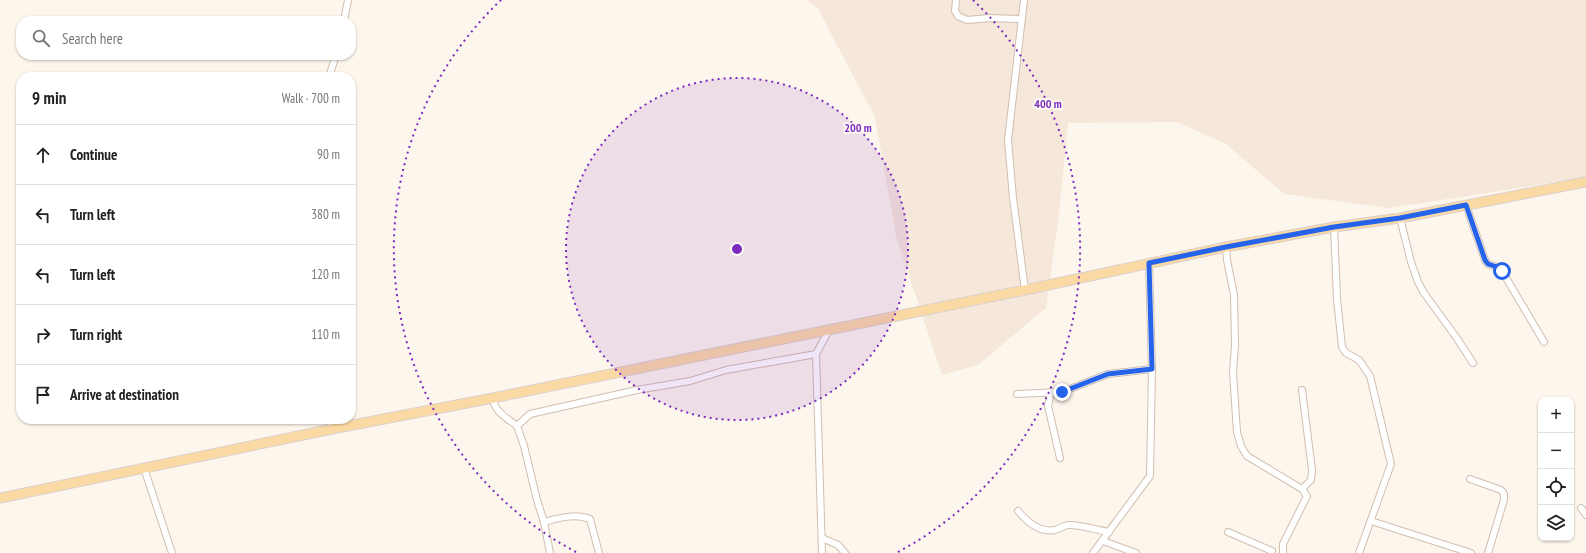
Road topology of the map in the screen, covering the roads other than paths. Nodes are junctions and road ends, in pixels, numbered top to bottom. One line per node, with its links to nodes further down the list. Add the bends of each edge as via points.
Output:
1 (348, 0): 4 (street)
2 (956, 0): 5 (street, via 955,11 958,16 967,20)
3 (1024, 0): 5 (street)
4 (345, 16)
5 (1022, 19): 14 (street, via 1008,140)
6 (334, 60): 7 (street)
7 (331, 72)
8 (1586, 182): 9 (main road)
9 (1466, 205): 10 (main road); 16 (street, via 1485,260 1502,271)
10 (1400, 218): 11 (main road); 18 (street, via 1418,282)
11 (1334, 227): 12 (main road); 35 (street, via 1342,347 1346,353 1359,360 1370,376 1390,460 1390,468)
12 (1226, 247): 13 (main road); 30 (street, via 1234,295 1233,372 1237,432 1241,446 1248,456)
13 (1149, 263): 14 (main road); 19 (street)
14 (1025, 290): 15 (main road)
15 (829, 330): 17 (street); 23 (main road)
16 (1544, 342)
17 (816, 354): 25 (street, via 726,370 690,381 530,414); 39 (street)
18 (1473, 363)
19 (1152, 369): 21 (street, via 1108,374 1068,391); 37 (street, via 1150,476)
20 (1302, 390): 30 (street, via 1312,470 1311,480)
21 (1051, 392): 22 (street); 27 (street, via 1048,406)
22 (1017, 394)
23 (492, 398): 25 (street, via 497,410); 26 (main road)
24 (330, 424): 26 (street)
25 (517, 426): 36 (street)
26 (332, 429): 28 (main road)
27 (1060, 458)
28 (144, 468): 31 (main road); 43 (street)
29 (1470, 479): 52 (street, via 1500,490 1504,494)
30 (1302, 489): 41 (street, via 1307,496)
31 (0, 498)
32 (1581, 508): 34 (street)
33 (1018, 510): 37 (street, via 1026,521 1039,528 1055,530 1069,525)
34 (1586, 516)
35 (1371, 521): 50 (street); 51 (street)
36 (544, 522): 44 (street); 45 (street, via 569,516 584,516 590,519)
37 (1109, 532): 40 (street)
38 (1228, 532): 42 (street)
39 (822, 538): 46 (street); 47 (street, via 838,545)
40 (1103, 541): 48 (street); 49 (street)
41 (1283, 550): 42 (street)
42 (1271, 552)
43 (172, 553)
44 (550, 553)
45 (600, 553)
46 (822, 553)
47 (845, 553)
48 (1094, 553)
49 (1136, 553)
50 (1359, 553)
51 (1471, 553)
52 (1488, 553)

